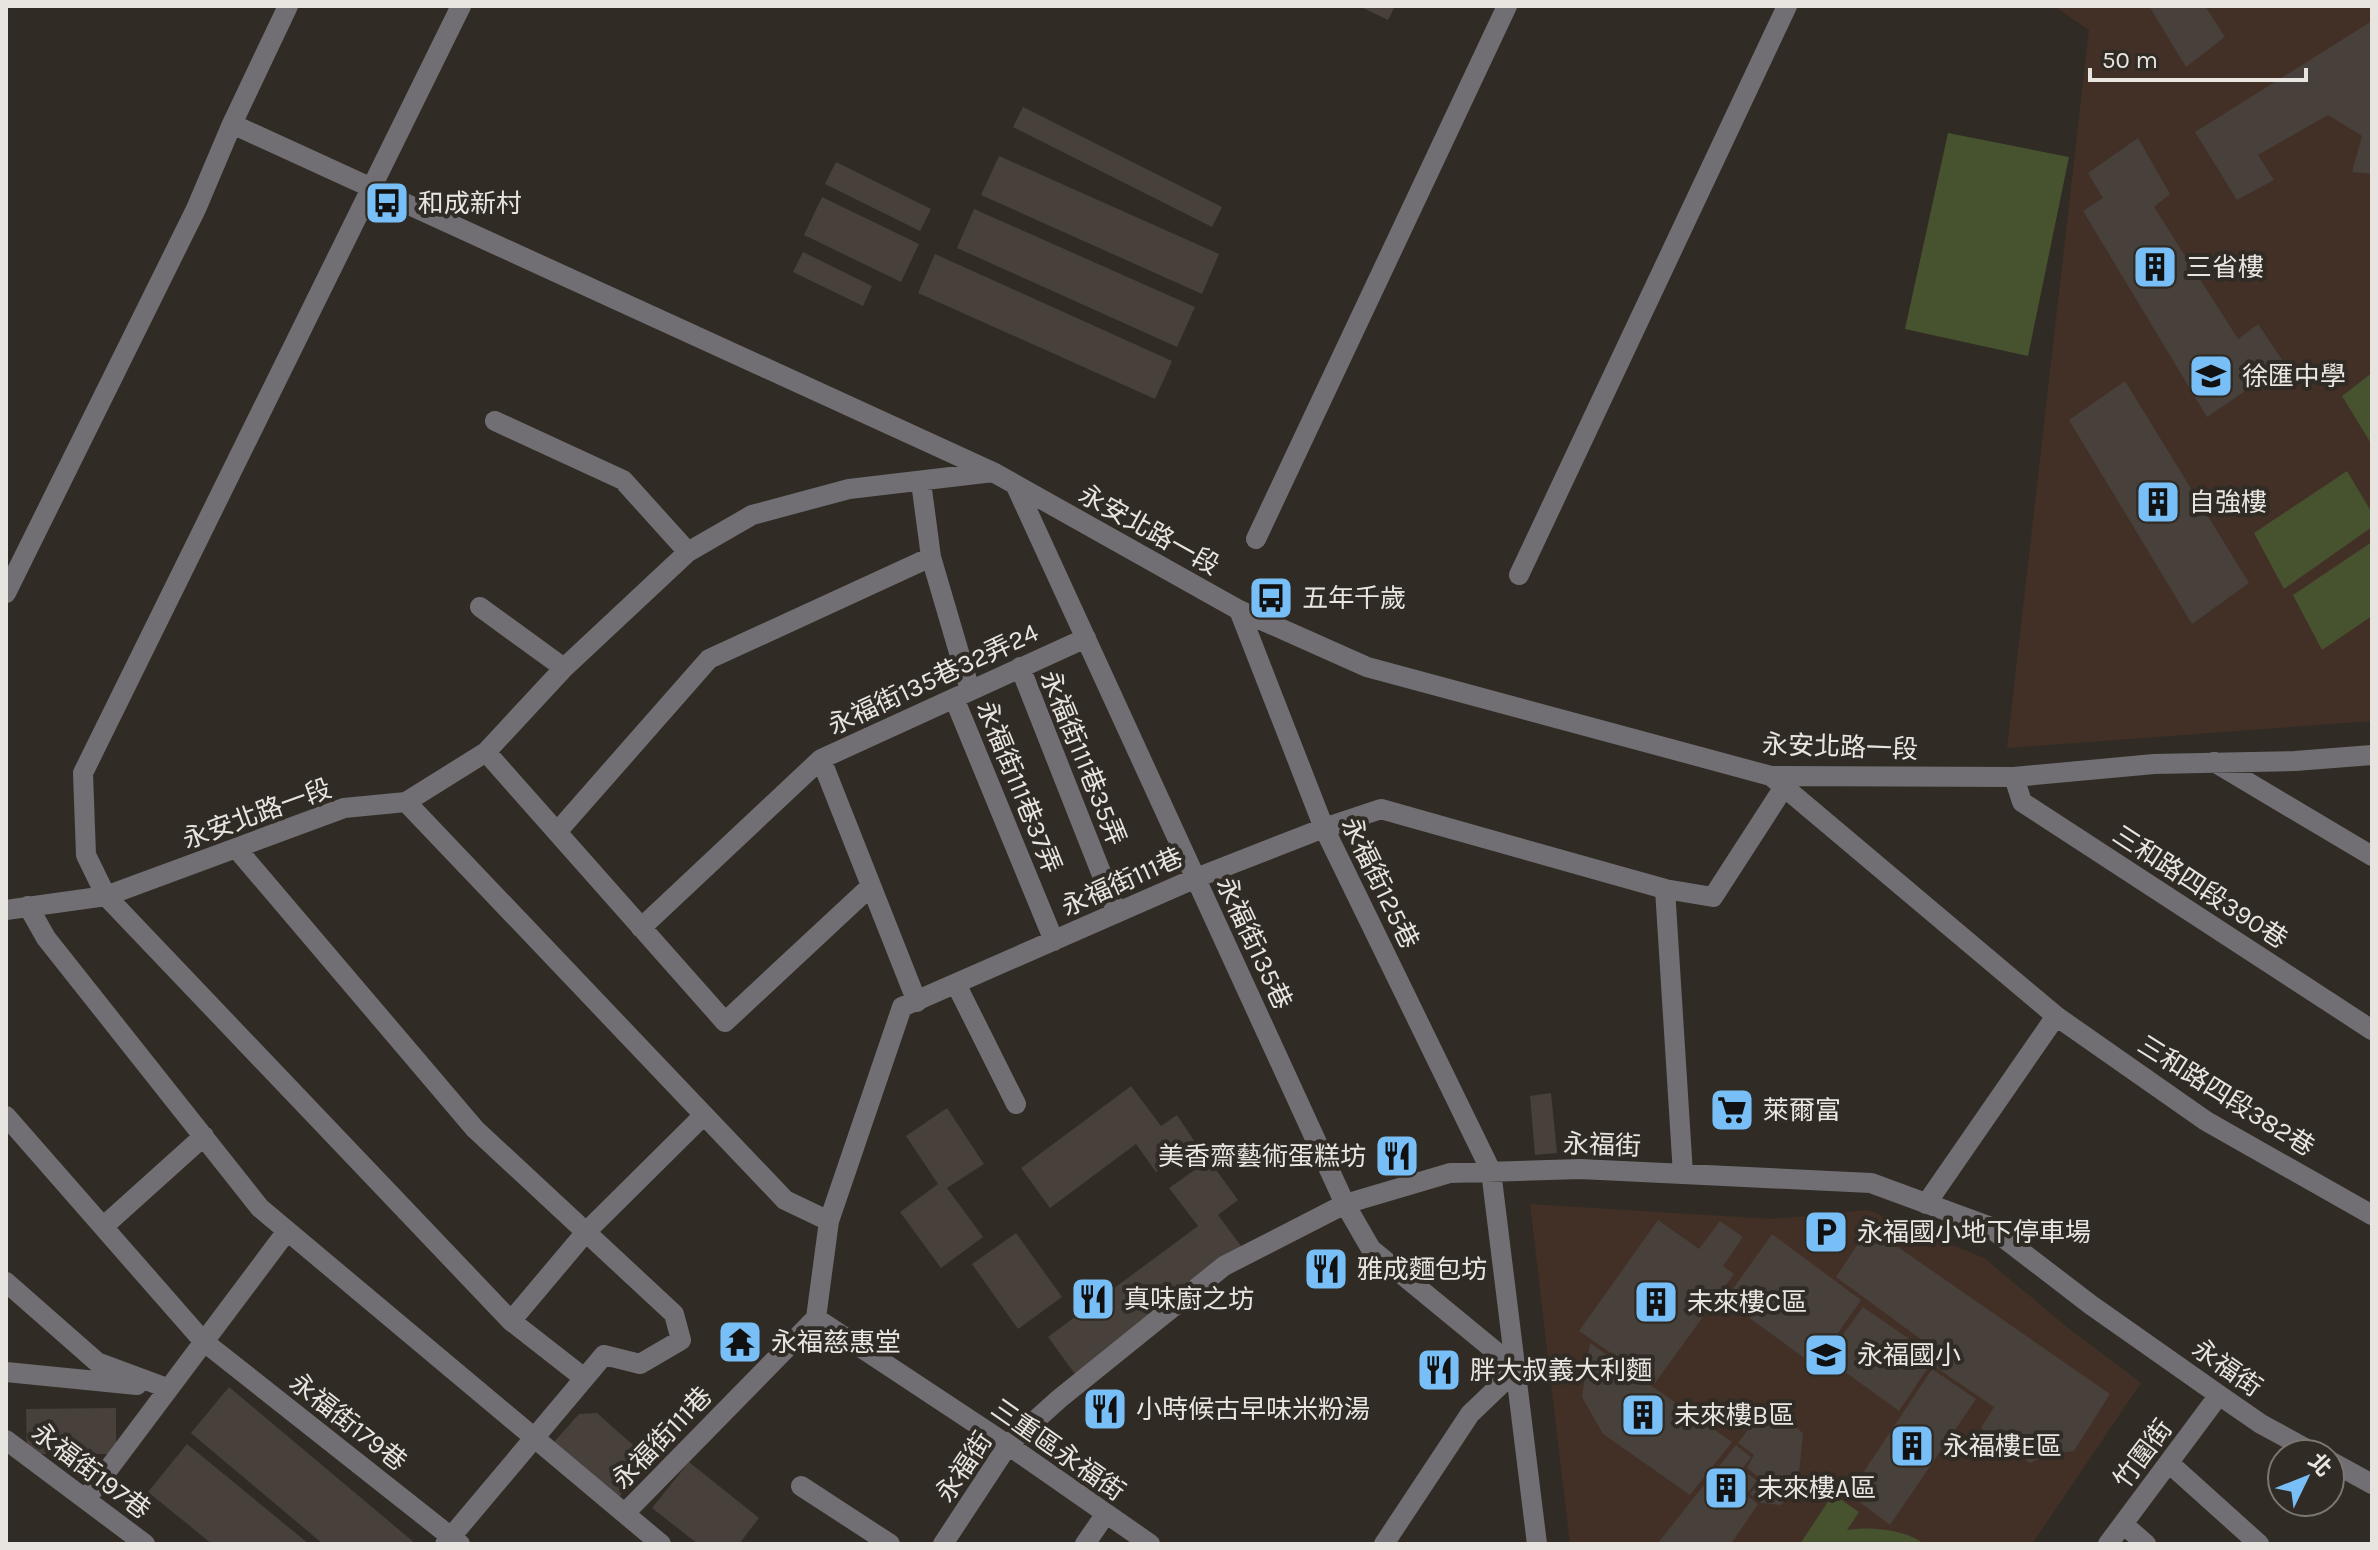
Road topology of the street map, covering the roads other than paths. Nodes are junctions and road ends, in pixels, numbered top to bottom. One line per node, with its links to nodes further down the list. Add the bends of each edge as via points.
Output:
1 (288, 6): 5 (street)
2 (461, 6): 6 (street)
3 (1507, 6): 11 (street)
4 (1787, 6): 14 (street)
5 (232, 124): 6 (street); 15 (street, via 196,209)
6 (374, 187): 8 (street); 36 (street, via 83,773 86,855)
7 (495, 421): 12 (street, via 623,480)
8 (993, 472): 9 (street, 永安北路一段); 10 (street, 永安北路一段)
9 (921, 482): 12 (street, 永安北路一段, via 849,489 752,515); 13 (street, 永福街111巷37弄)
10 (1015, 484): 17 (street, 永安北路一段); 18 (street, 永福街135巷)
11 (1256, 539)
12 (688, 552): 20 (street, 永安北路一段)
13 (931, 557): 21 (street, 永福街111巷37弄); 30 (street, via 709,659)
14 (1519, 575)
15 (6, 593)
16 (480, 607): 20 (street)
17 (1239, 610): 27 (street, 永安北路一段, via 1367,667); 29 (street, 永福街125巷)
18 (1086, 638): 19 (street, 永福街135巷32弄24); 33 (street, 永福街135巷)
19 (1020, 667): 21 (street, 永福街135巷32弄24); 39 (street, 永福街111巷35弄)
20 (564, 668): 22 (street, 永安北路一段)
21 (962, 694): 24 (street, 永福街135巷32弄24); 41 (street, 永福街111巷37弄)
22 (486, 752): 28 (street, 永安北路一段); 30 (street)
23 (2372, 755): 25 (street, 永安北路一段)
24 (821, 759): 34 (street, 永福街135巷32弄24); 40 (street)
25 (2213, 761): 26 (street, 永安北路一段); 32 (street)
26 (2014, 777): 27 (street, 永安北路一段); 45 (street, 三和路四段390巷, via 2022,802)
27 (1778, 781): 35 (street, 永福街111巷, via 1713,897); 44 (street, 三和路四段382巷)
28 (406, 802): 31 (street, 永安北路一段, via 344,808); 47 (street)
29 (1324, 828): 33 (street, 永福街111巷); 35 (street, 永福街111巷, via 1381,809); 50 (street, 永福街125巷)
30 (557, 832): 40 (street)
31 (236, 848): 36 (street, 永安北路一段); 58 (street, via 475,1129)
32 (2372, 856)
33 (1196, 878): 39 (street, 永福街111巷); 52 (street, 永福街135巷)
34 (871, 886): 40 (street, via 725,1022); 43 (street, 永福街135巷32弄24)
35 (1665, 889): 51 (street)
36 (106, 896): 37 (street, 永安北路一段); 61 (street)
37 (28, 906): 38 (street, 永安北路一段); 49 (street, via 46,938)
38 (6, 910)
39 (1117, 913): 41 (street, 永福街111巷)
40 (641, 928)
41 (1054, 941): 42 (street, 永福街111巷)
42 (956, 984): 43 (street, 永福街111巷); 46 (street)
43 (917, 1002): 55 (street, 永福街111巷, via 902,1007)
44 (2056, 1016): 53 (street); 54 (street, 三和路四段382巷, via 2206,1121)
45 (2372, 1030)
46 (1016, 1104)
47 (704, 1115): 55 (street, via 785,1200); 58 (street)
48 (6, 1116): 56 (street, 永福街179巷)
49 (204, 1136): 56 (street); 57 (street, via 260,1208)
50 (1491, 1171): 51 (street, 永福街); 52 (street, 永福街, via 1450,1173); 63 (street, 永福街125巷)
51 (1683, 1174): 53 (street, 永福街, via 1871,1183)
52 (1345, 1204): 63 (street, 永福街135巷, via 1371,1249); 71 (street, 永福街, via 1224,1266)
53 (1926, 1204): 67 (street, 永福街, via 1988,1226)
54 (2372, 1215)
55 (829, 1221): 60 (street, 永福街111巷)
56 (104, 1226): 62 (street, 永福街179巷)
57 (287, 1231): 62 (street); 68 (street)
58 (586, 1232): 61 (street); 65 (street, via 674,1314 681,1340 640,1364 604,1355)
59 (6, 1282): 66 (street, via 97,1362)
60 (816, 1318): 71 (street, 三重區永福街); 77 (street, 永福街111巷)
61 (511, 1321): 65 (street)
62 (203, 1341): 66 (street); 80 (street, 永福街179巷)
63 (1517, 1369): 87 (street, via 1470,1414); 88 (street, 永福街125巷)
64 (6, 1372): 66 (street)
65 (584, 1378): 68 (street)
66 (167, 1388): 76 (street)
67 (2219, 1395): 69 (street, 永福街); 72 (street, 竹圍街)
68 (534, 1437): 77 (street); 80 (street); 82 (street)
69 (2287, 1438)
70 (6, 1440): 76 (street, 永福街197巷)
71 (1008, 1445): 78 (street, 三重區永福街); 84 (street, 永福街)
72 (2169, 1463): 79 (street, 竹圍街); 91 (street)
73 (2346, 1470): 74 (street)
74 (2372, 1484)
75 (801, 1486): 83 (street)
76 (86, 1499): 81 (street, 永福街197巷)
77 (625, 1513): 82 (street)
78 (1105, 1515): 85 (street); 86 (street, 三重區永福街)
79 (2123, 1524): 89 (street, 竹圍街); 90 (street)
80 (452, 1541)
81 (145, 1544)
82 (659, 1544)
83 (890, 1544)
84 (943, 1544)
85 (1085, 1544)
86 (1150, 1544)
87 (1384, 1544)
88 (1537, 1544)
89 (2108, 1544)
90 (2146, 1544)
91 (2259, 1544)

